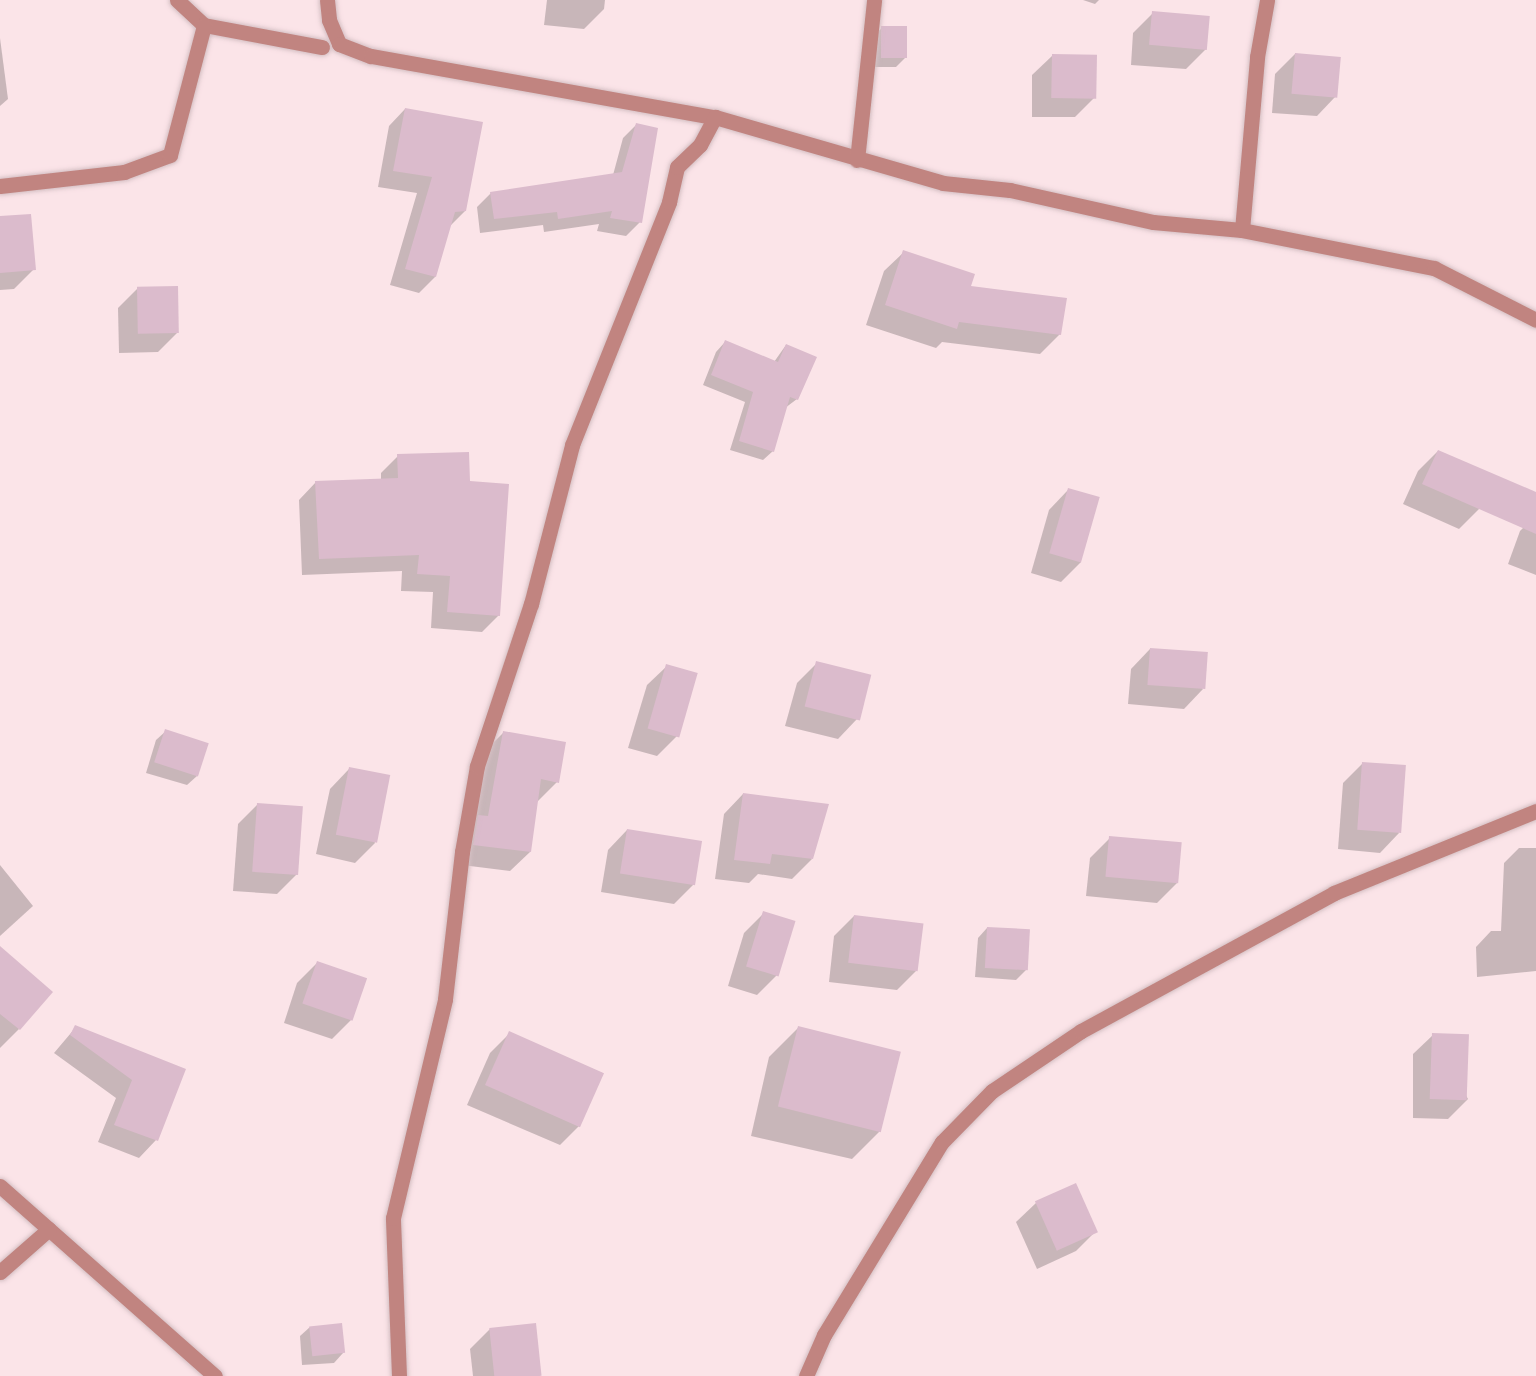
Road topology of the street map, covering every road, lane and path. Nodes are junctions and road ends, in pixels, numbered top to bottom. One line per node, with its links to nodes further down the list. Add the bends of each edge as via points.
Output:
1 (177, 0): 5 (street)
2 (327, 0): 7 (street, via 328,20 339,44 371,56)
3 (874, 0): 8 (street)
4 (1267, 0): 10 (street, via 1257,57)
5 (204, 25): 6 (street); 9 (street, via 170,155 124,172)
6 (322, 47)
7 (715, 117): 8 (street, via 814,143); 17 (street, via 700,145 677,167 669,202 572,445 531,604 477,766 462,852 445,999 393,1218)
8 (857, 160): 10 (street, via 943,183 1010,190 1153,222)
9 (0, 186)
10 (1242, 230): 11 (street, via 1434,268)
11 (1536, 320)
12 (1536, 811): 18 (street, via 1334,893 1081,1030 992,1092 942,1142 824,1335)
13 (0, 1186): 14 (street)
14 (49, 1229): 15 (street); 16 (street)
15 (0, 1272)
16 (215, 1376)
17 (399, 1376)
18 (806, 1376)

